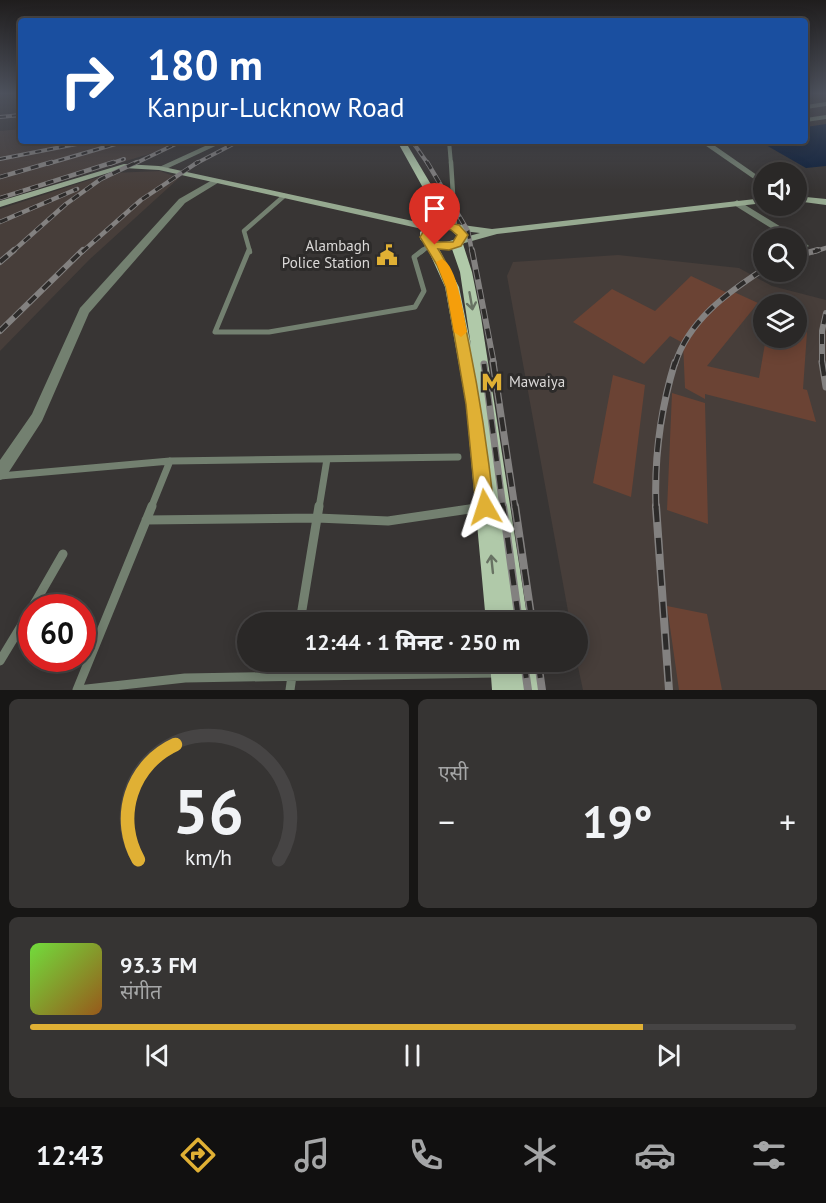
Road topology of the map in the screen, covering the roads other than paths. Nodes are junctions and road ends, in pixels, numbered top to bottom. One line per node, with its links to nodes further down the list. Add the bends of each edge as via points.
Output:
1 (215, 144): 6 (street)
2 (395, 144): 17 (main road)
3 (403, 144): 18 (main road)
4 (449, 144): 18 (lane)
5 (707, 144): 7 (street)
6 (162, 168): 8 (street); 14 (street, via 124,166)
7 (753, 176)
8 (217, 181): 9 (street); 22 (street, via 182,201 84,311 37,417)
9 (284, 196): 17 (street); 17 (lane, via 244,231 250,252 215,332 269,332 415,307 424,291 414,257)
10 (807, 199): 12 (street)
11 (753, 201): 13 (street)
12 (826, 202)
13 (737, 203): 15 (street); 16 (street)
14 (0, 204)
15 (776, 228)
16 (496, 231): 18 (street); 18 (street)
17 (430, 233): 18 (main road); 18 (main road, via 444,246); 23 (main road, via 456,309 474,404)
18 (455, 234): 30 (main road, one-way to 30, via 474,317)
19 (458, 457): 20 (lane)
20 (327, 459): 21 (lane); 24 (lane)
21 (170, 461): 22 (lane); 25 (lane)
22 (0, 474)
23 (485, 507): 24 (lane, via 388,521); 29 (main road, one-way to 23)
24 (317, 518): 25 (lane); 28 (lane)
25 (146, 520): 36 (lane)
26 (63, 555): 27 (lane)
27 (40, 594)
28 (302, 612)
29 (497, 612)
30 (517, 612)
31 (18, 631): 32 (lane)
32 (0, 661)
33 (292, 672): 35 (lane)
34 (509, 672): 35 (lane); 38 (main road)
35 (292, 675): 36 (lane, via 185,678); 37 (lane)
36 (77, 690)
37 (290, 690)
38 (527, 690)

